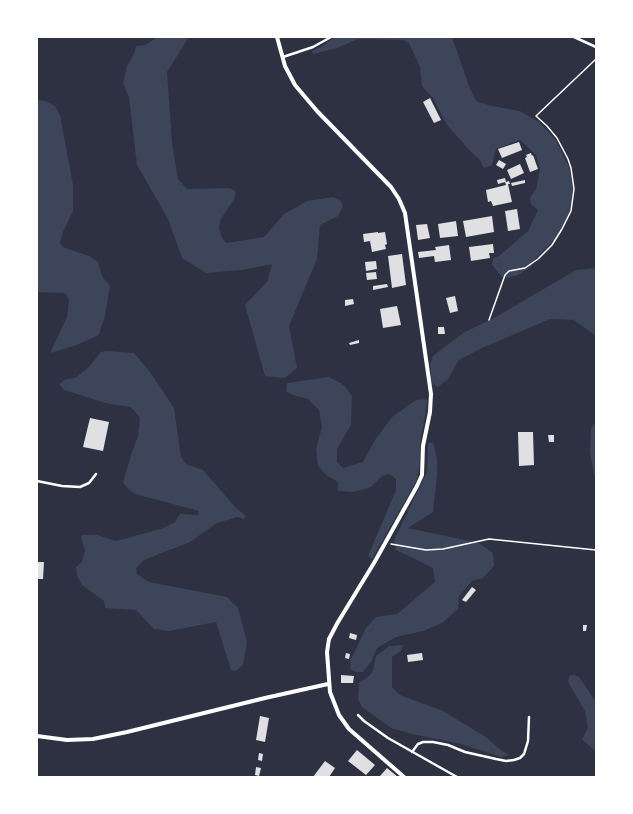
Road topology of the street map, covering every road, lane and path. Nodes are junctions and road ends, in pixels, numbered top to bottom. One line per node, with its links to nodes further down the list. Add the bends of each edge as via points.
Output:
1 (278, 37): 5 (street)
2 (331, 37): 5 (lane, via 313,47)
3 (574, 37): 4 (lane)
4 (596, 47)
5 (283, 57): 10 (street, via 295,85 390,186 405,213 431,402 424,438 421,478)
6 (596, 59): 7 (path, via 536,116 557,138 568,159 574,189 571,211 552,245 538,259 525,268 509,271 505,275)
7 (489, 320)
8 (96, 474): 9 (lane, via 89,483 80,487)
9 (37, 481)
10 (385, 543): 11 (path, via 426,550 489,539); 12 (street, via 329,639)
11 (596, 550)
12 (328, 684): 15 (street, via 94,739 70,740); 17 (street, via 332,701 344,722)
13 (358, 715): 16 (lane, via 388,738)
14 (529, 717): 16 (lane, via 528,740 524,754 514,760 496,759 434,742 418,744)
15 (37, 736)
16 (412, 752): 18 (lane)
17 (404, 777)
18 (457, 777)

